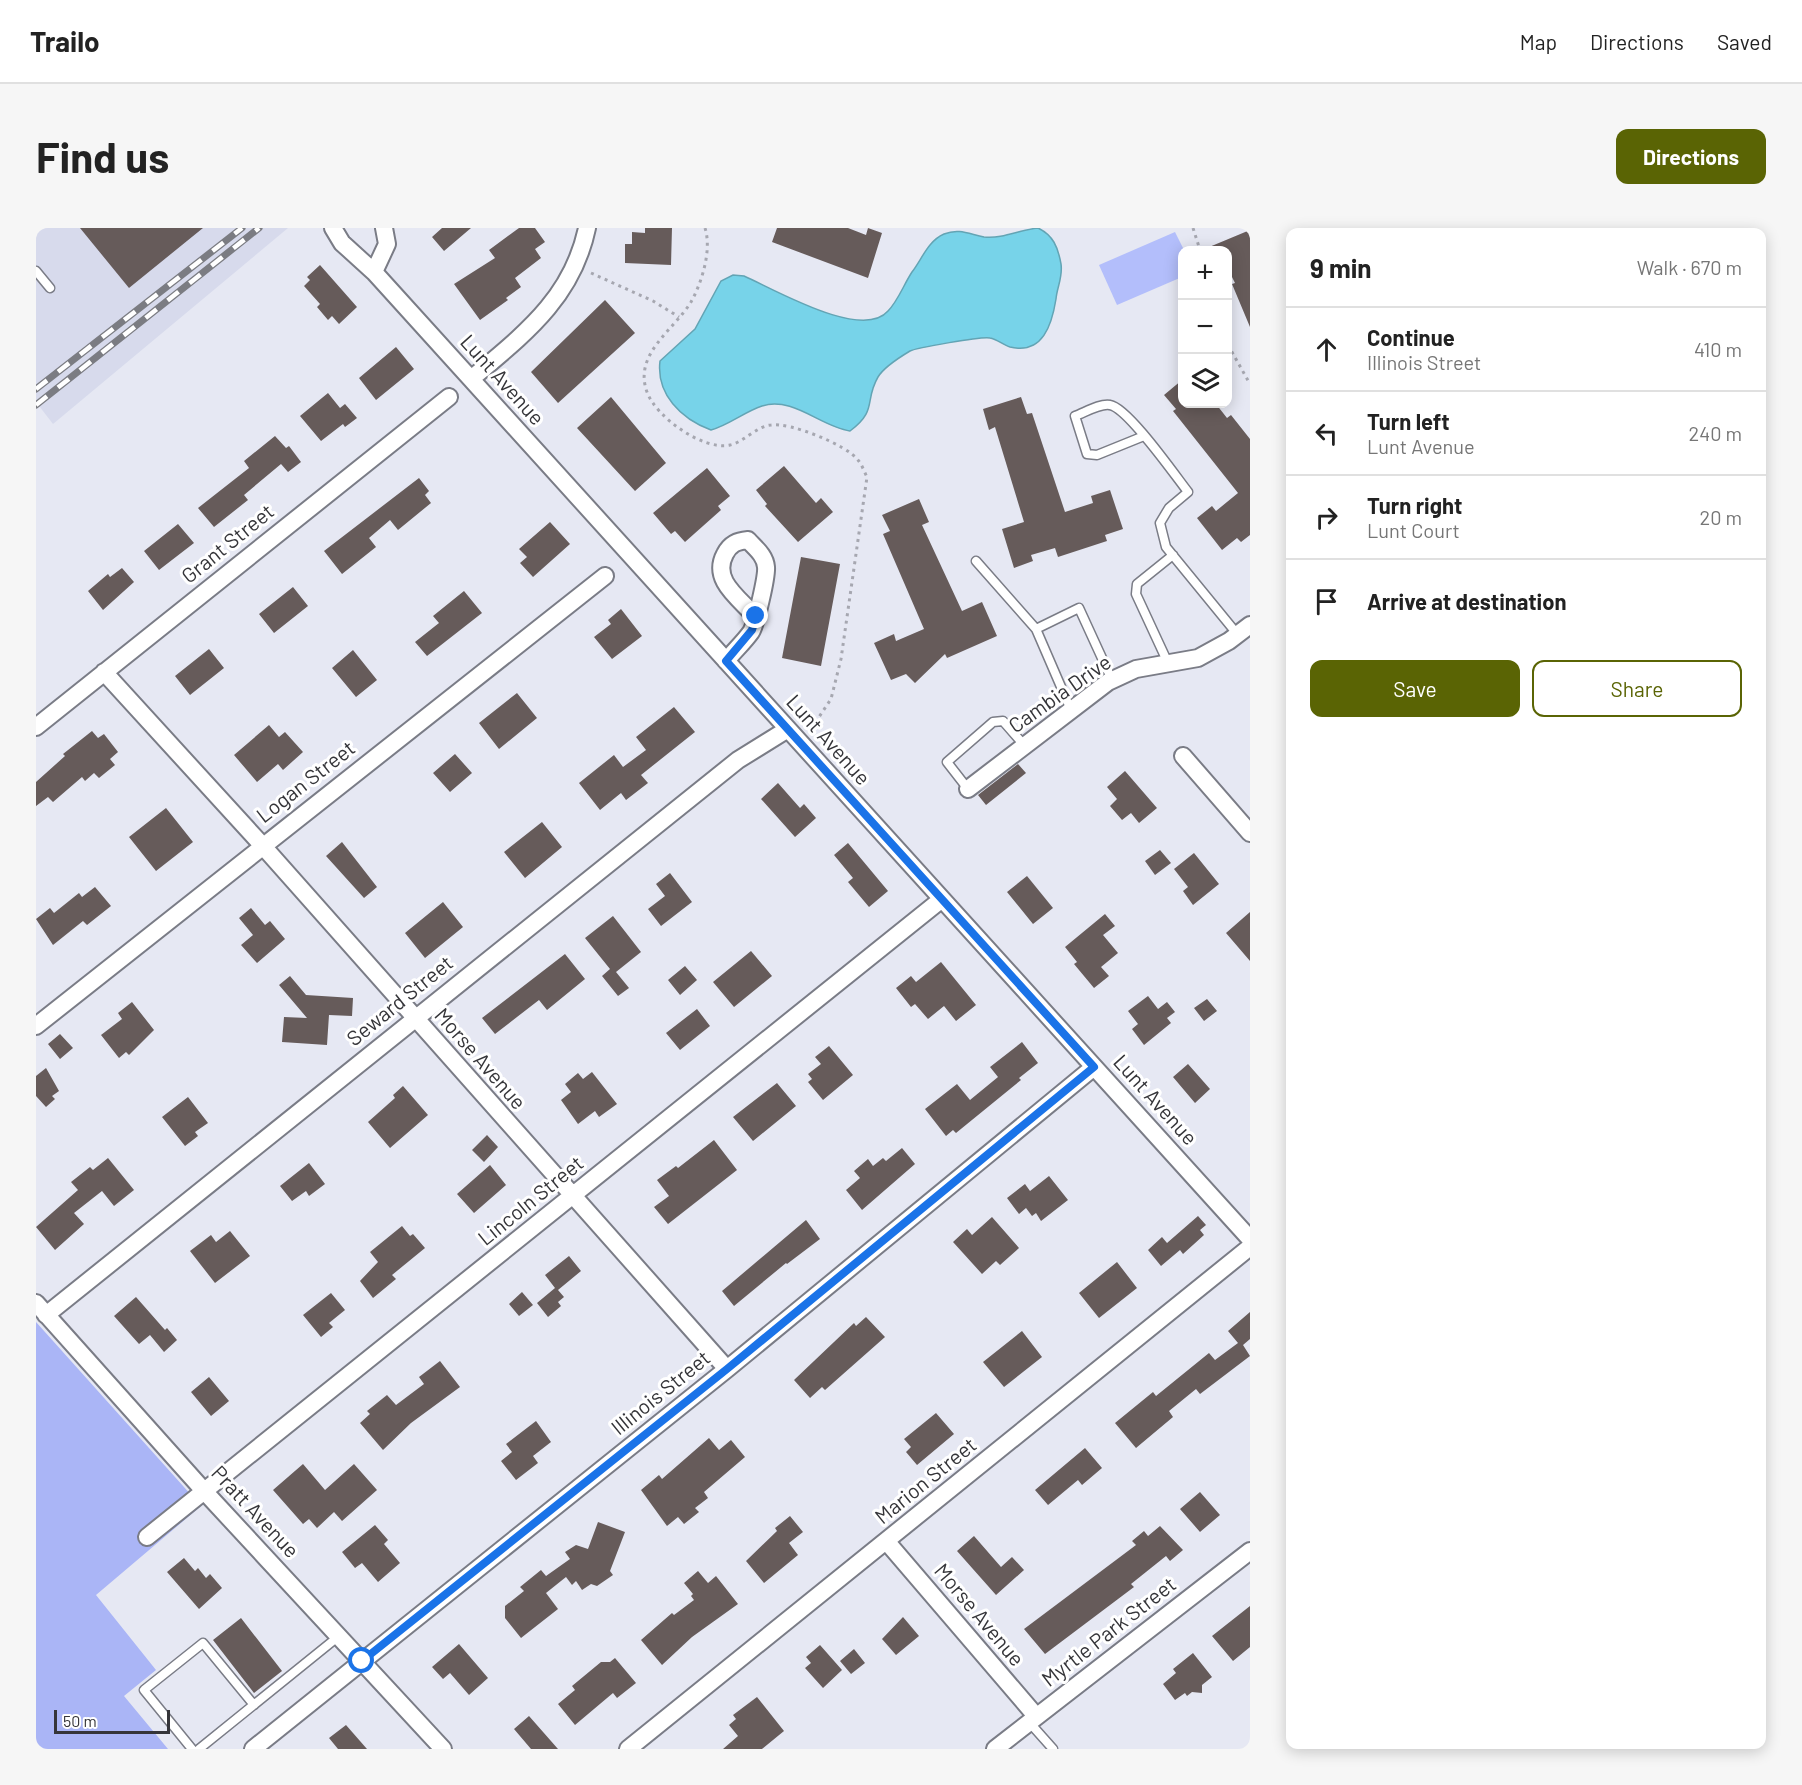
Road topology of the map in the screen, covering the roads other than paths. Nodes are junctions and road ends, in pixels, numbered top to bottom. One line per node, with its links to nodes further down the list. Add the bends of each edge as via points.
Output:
1 (333, 228): 5 (street, Lunt Avenue, via 342,243)
2 (384, 228): 5 (street, via 387,244)
3 (587, 228): 7 (street, via 570,275 547,313)
4 (36, 271): 6 (lane)
5 (374, 272): 7 (street, Lunt Avenue)
6 (50, 288)
7 (471, 379): 16 (street, Lunt Avenue)
8 (449, 397): 18 (street, Grant Street)
9 (1144, 436): 9 (lane, via 1122,408 1108,404 1074,416 1087,454 1097,455); 10 (lane, via 1188,492 1169,508 1160,523 1166,547)
10 (1173, 555): 15 (lane); 17 (lane, via 1137,584 1136,594)
11 (976, 561): 14 (lane)
12 (605, 576): 27 (street, Logan Street)
13 (756, 616): 16 (street, via 752,630)
14 (1036, 629): 19 (lane, via 1079,608); 20 (lane)
15 (1244, 630): 17 (street, Cambia Drive, via 1198,658)
16 (726, 661): 22 (street, Lunt Avenue)
17 (1168, 663): 19 (street, Cambia Drive, via 1136,669)
18 (105, 672): 21 (street, Grant Street); 27 (street, Morse Avenue)
19 (1112, 680): 20 (street, Cambia Drive)
20 (1071, 710): 23 (street, Cambia Drive)
21 (36, 727)
22 (788, 729): 28 (street, Lunt Avenue); 29 (street, Seward Street, via 738,760)
23 (1024, 746): 25 (street, Cambia Drive); 25 (lane, via 1003,721 993,722 947,762)
24 (1183, 756): 26 (street)
25 (968, 789)
26 (1250, 832)
27 (262, 845): 29 (street, Morse Avenue); 30 (street, Logan Street)
28 (942, 899): 31 (street, Lunt Avenue); 32 (street, Lincoln Street)
29 (414, 1018): 32 (street, Morse Avenue); 35 (street, Seward Street)
30 (36, 1026)
31 (1094, 1067): 33 (street, Lunt Avenue); 36 (street, Illinois Street)
32 (572, 1197): 36 (street, Morse Avenue); 37 (street, Lincoln Street)
33 (1250, 1239)
34 (1250, 1247): 39 (street, Marion Street)
35 (41, 1309): 37 (street, Pratt Avenue)
36 (727, 1369): 42 (street, Illinois Street)
37 (205, 1492): 38 (street, Lincoln Street); 41 (street, Pratt Avenue)
38 (147, 1537)
39 (887, 1542): 44 (street, Morse Avenue); 49 (street, Marion Street)
40 (1250, 1551): 44 (street, Myrtle Park Street)
41 (339, 1636): 42 (street, Pratt Avenue); 43 (lane)
42 (362, 1661): 47 (street, Illinois Street); 48 (street, Pratt Avenue)
43 (254, 1705): 45 (lane, via 203,1643 144,1690); 46 (lane)
44 (1033, 1719): 50 (street, Myrtle Park Street); 51 (lane)
45 (192, 1749)
46 (199, 1749)
47 (253, 1749)
48 (443, 1749)
49 (628, 1749)
50 (996, 1749)
51 (1053, 1749)

